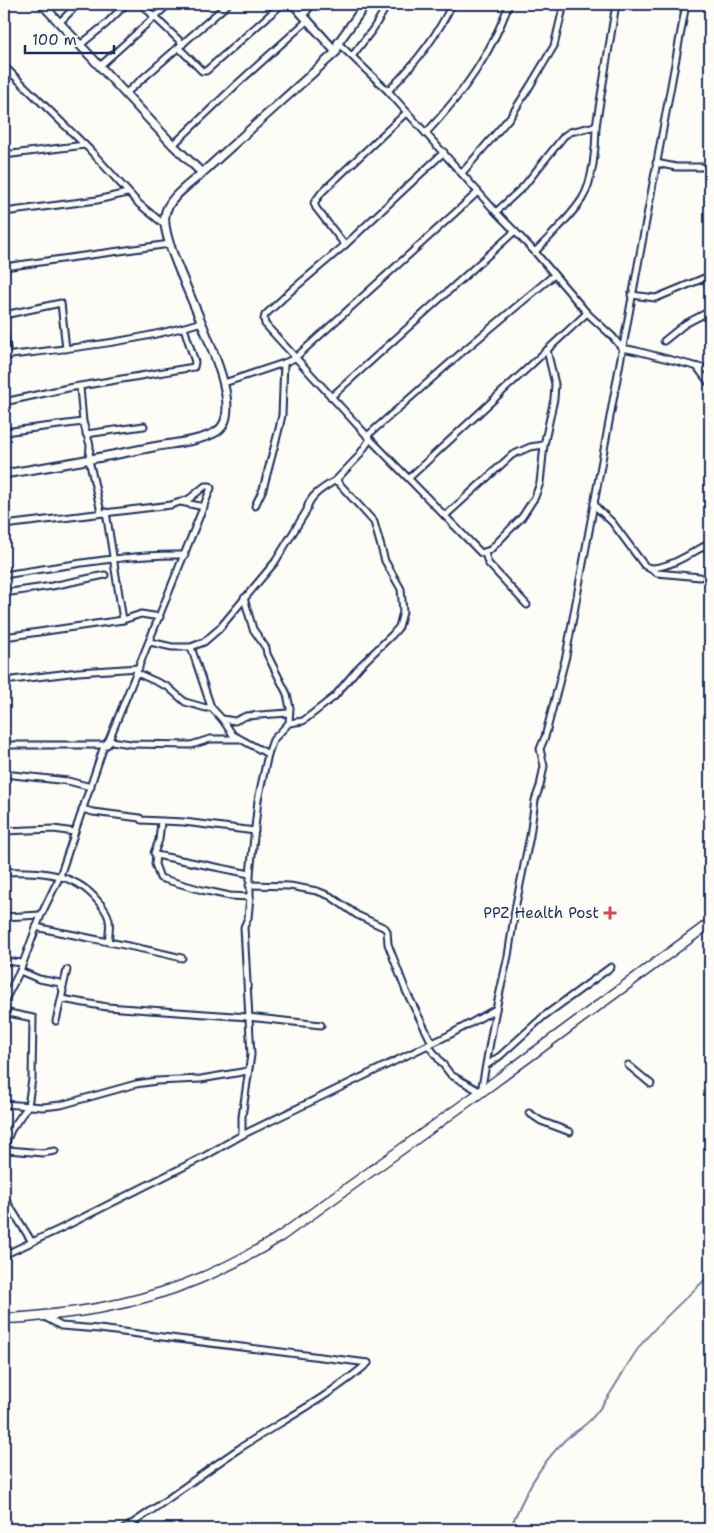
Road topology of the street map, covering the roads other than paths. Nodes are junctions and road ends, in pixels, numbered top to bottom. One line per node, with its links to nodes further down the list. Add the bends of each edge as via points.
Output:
1 (42, 4): 19 (street)
2 (78, 4): 19 (street)
3 (126, 4): 21 (street)
4 (141, 4): 17 (street)
5 (169, 4): 17 (street)
6 (228, 4): 22 (street)
7 (281, 4): 22 (street, via 206,71 202,71)
8 (293, 4): 18 (street)
9 (312, 4): 18 (street)
10 (366, 4): 20 (street)
11 (388, 4): 24 (street)
12 (452, 4): 27 (street, via 433,39)
13 (509, 4): 31 (street, via 484,60 467,86)
14 (564, 4): 39 (street, via 554,46 530,86 511,116)
15 (616, 4): 30 (street)
16 (686, 4): 36 (street)
17 (154, 18): 22 (street); 26 (street)
18 (306, 18): 23 (street); 33 (street)
19 (59, 23): 21 (street)
20 (338, 43): 23 (street); 24 (street)
21 (80, 45): 26 (street)
22 (181, 46): 28 (street)
23 (336, 52): 38 (street)
24 (353, 55): 27 (street)
25 (4, 66): 32 (street)
26 (100, 66): 28 (street)
27 (388, 91): 29 (street)
28 (125, 94): 33 (street)
29 (407, 112): 31 (street); 47 (street, via 314,203)
30 (596, 126): 43 (street, via 564,136 524,186); 48 (street, via 592,169 583,197 570,216)
31 (426, 133): 34 (street)
32 (85, 145): 35 (street); 40 (street)
33 (173, 145): 38 (street)
34 (444, 152): 39 (street); 47 (street)
35 (4, 155)
36 (656, 163): 37 (street, via 676,167); 53 (street)
37 (710, 167)
38 (202, 173): 44 (street, via 168,206)
39 (462, 173): 41 (street)
40 (127, 192): 42 (street, via 97,200); 44 (street, via 146,212)
41 (478, 192): 43 (street); 65 (street)
42 (4, 212)
43 (496, 212): 45 (street)
44 (165, 225): 46 (street)
45 (515, 230): 48 (street); 72 (street)
46 (170, 244): 49 (street); 57 (street)
47 (345, 245): 65 (street, via 292,290 264,319 270,331)
48 (535, 252): 50 (street)
49 (4, 267)
50 (554, 275): 55 (street); 78 (street, via 461,353)
51 (709, 275): 52 (street); 53 (street, via 656,298)
52 (710, 291)
53 (631, 295): 61 (street)
54 (710, 311): 60 (street)
55 (587, 313): 61 (street); 63 (street)
56 (4, 314): 62 (street, via 61,302)
57 (202, 322): 58 (street); 69 (street)
58 (184, 328): 62 (street); 71 (street, via 194,367)
59 (4, 329): 64 (street)
60 (664, 340)
61 (622, 348): 67 (street); 85 (street)
62 (66, 349): 64 (street)
63 (547, 350): 79 (street, via 554,399); 82 (street)
64 (6, 356)
65 (295, 358): 66 (street); 72 (street)
66 (284, 363): 69 (street); 86 (street, via 279,430 263,489)
67 (697, 367): 68 (street); 70 (street)
68 (710, 370)
69 (224, 382): 80 (street, via 226,419 217,431 196,439)
70 (710, 384)
71 (80, 387): 73 (street); 74 (street)
72 (331, 397): 78 (street)
73 (4, 402)
74 (83, 422): 76 (street); 77 (street)
75 (144, 426): 77 (street)
76 (4, 432)
77 (86, 434): 80 (street, via 90,445)
78 (368, 438): 82 (street); 83 (street, via 358,457)
79 (544, 445): 89 (street, via 512,455); 92 (street, via 540,483 535,497 522,517)
80 (89, 460): 81 (street); 88 (street)
81 (4, 474)
82 (408, 478): 89 (street)
83 (336, 480): 100 (street, via 327,484 308,504 275,562); 112 (street, via 374,522 385,561 401,589 404,612 399,627 334,696 303,721)
84 (181, 502): 87 (street); 87 (street, via 207,485 211,490); 88 (street)
85 (594, 502): 95 (street); 144 (street, via 566,656 546,737 540,749 544,766)
86 (255, 506)
87 (204, 507): 93 (street)
88 (104, 512): 90 (street); 94 (street)
89 (445, 516): 92 (street, via 477,550)
90 (4, 525)
91 (710, 543): 95 (street, via 672,563)
92 (485, 553): 101 (street, via 488,563)
93 (185, 555): 94 (street); 102 (street)
94 (114, 558): 96 (street); 103 (street)
95 (648, 568): 98 (street, via 657,573)
96 (4, 575)
97 (105, 575): 99 (street)
98 (700, 577)
99 (4, 593)
100 (244, 598): 106 (street, via 204,642); 110 (street, via 253,629 266,648 287,694)
101 (527, 605)
102 (160, 617): 103 (street, via 141,614); 105 (street)
103 (123, 620): 104 (street)
104 (4, 637)
105 (150, 642): 106 (street); 107 (street)
106 (191, 647): 109 (street)
107 (138, 670): 108 (street, via 78,672); 109 (street, via 168,687 185,702); 115 (street)
108 (4, 681)
109 (211, 707): 111 (street)
110 (289, 713): 111 (street, via 246,716 235,721); 112 (street)
111 (222, 719): 113 (street)
112 (289, 723): 116 (street, via 273,740)
113 (238, 739): 115 (street, via 210,739 191,745 112,741); 116 (street)
114 (4, 745): 115 (street)
115 (106, 745): 118 (street)
116 (268, 754): 122 (street)
117 (4, 774): 118 (street, via 68,781)
118 (90, 787): 119 (street)
119 (82, 809): 120 (street); 123 (street)
120 (161, 822): 122 (street); 124 (street)
121 (4, 830): 123 (street)
122 (255, 831): 126 (street)
123 (74, 832): 127 (street)
124 (156, 855): 126 (street); 129 (street, via 155,864 164,881 230,896)
125 (4, 872): 127 (street)
126 (250, 874): 128 (street)
127 (60, 876): 130 (street); 134 (street, via 82,885 104,908 109,917)
128 (249, 885): 129 (street); 149 (street, via 290,886 330,896 356,915 385,928 406,991)
129 (250, 897): 146 (street, via 244,926)
130 (41, 915): 131 (street); 133 (street)
131 (4, 917)
132 (710, 923): 154 (highway)
133 (36, 927): 134 (street); 137 (street)
134 (108, 942): 135 (street)
135 (182, 958)
136 (4, 960): 137 (street)
137 (23, 963): 139 (street)
138 (610, 967): 150 (street, via 544,1016)
139 (20, 970): 141 (street, via 39,979 60,983); 143 (street)
140 (67, 970): 141 (street)
141 (63, 987): 142 (street)
142 (62, 998): 146 (street, via 106,1007); 147 (street)
143 (4, 1002)
144 (496, 1009): 149 (street); 150 (street)
145 (4, 1012): 156 (street, via 33,1018)
146 (248, 1017): 148 (street); 152 (street)
147 (56, 1021)
148 (320, 1025)
149 (430, 1044): 154 (street, via 451,1075); 159 (street)
150 (487, 1065): 154 (street)
151 (628, 1065): 153 (street)
152 (248, 1071): 156 (street, via 201,1079 156,1081 61,1105); 159 (street)
153 (651, 1084)
154 (481, 1092): 164 (highway, via 281,1236 222,1270 174,1290 136,1300)
155 (4, 1104): 156 (street)
156 (28, 1106): 160 (street, via 11,1130 4,1147 43,1153)
157 (529, 1113): 158 (street)
158 (570, 1132)
159 (242, 1136): 162 (street)
160 (55, 1151)
161 (4, 1197): 162 (street)
162 (32, 1242): 163 (street)
163 (4, 1255)
164 (43, 1316): 165 (highway); 166 (street, via 61,1326 368,1363 351,1378 230,1455)
165 (4, 1318)
166 (124, 1529)

